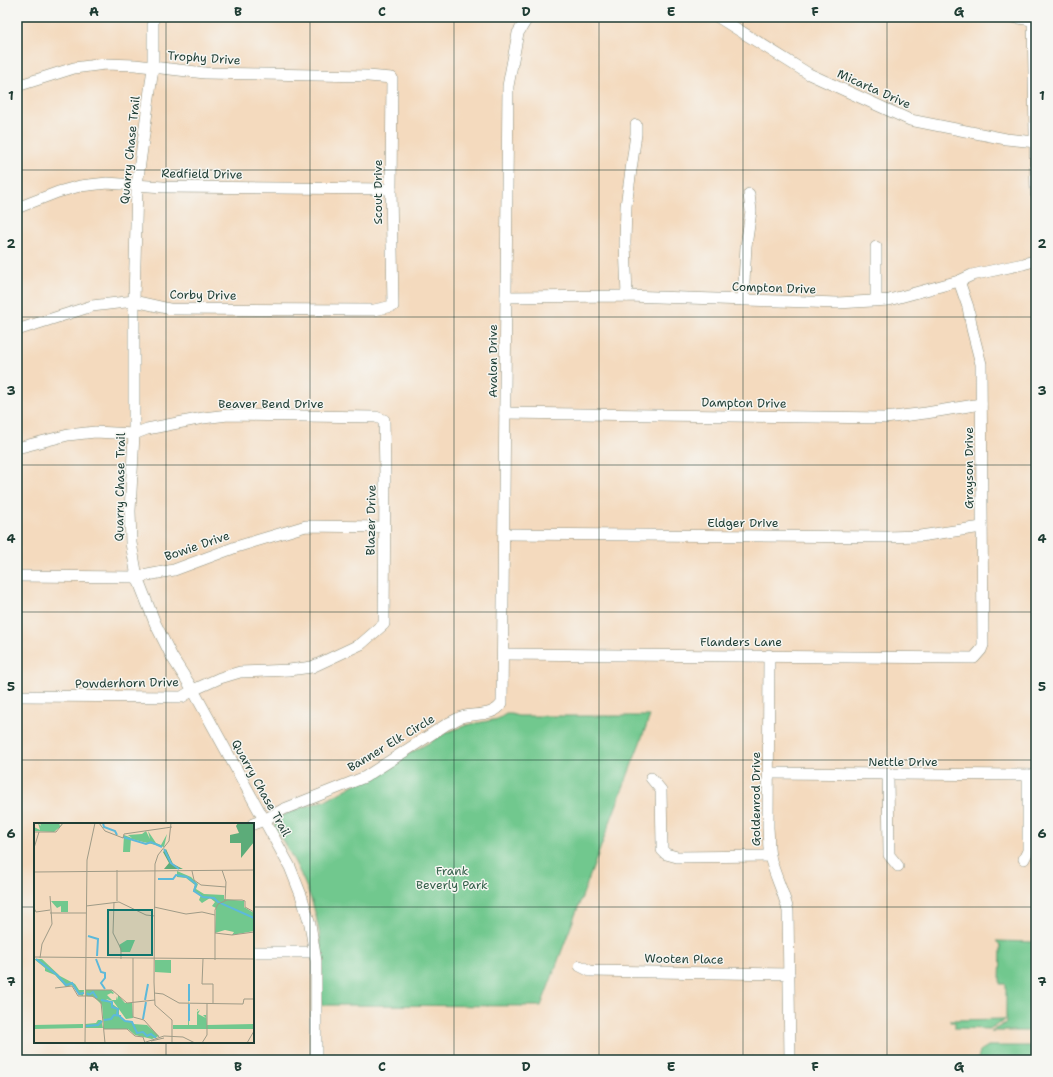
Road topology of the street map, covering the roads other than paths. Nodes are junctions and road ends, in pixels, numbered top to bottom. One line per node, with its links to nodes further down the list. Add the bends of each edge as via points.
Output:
1 (153, 17): 6 (street, Quarry Chase Trail)
2 (528, 17): 20 (street, Avalon Drive, via 518,33 508,86)
3 (718, 17): 10 (street, Micarta Drive, via 809,74 910,120 1006,139)
4 (1012, 17): 5 (street)
5 (1033, 19): 10 (street)
6 (153, 68): 7 (street, Trophy Drive, via 205,73); 8 (street, Trophy Drive, via 105,64 74,68); 11 (street, Quarry Chase Trail)
7 (392, 78): 12 (street, Scout Drive)
8 (17, 86)
9 (636, 125): 19 (street, via 624,243)
10 (1035, 142): 14 (street)
11 (137, 185): 12 (street, Redfield Drive); 15 (street, Redfield Drive, via 107,183 80,186); 23 (street, Quarry Chase Trail)
12 (391, 189): 24 (street, Scout Drive)
13 (749, 194): 21 (street, via 751,211)
14 (1036, 194)
15 (17, 208)
16 (876, 247): 22 (street)
17 (1035, 260): 18 (street, Compton Drive, via 972,274)
18 (959, 281): 22 (street, Compton Drive, via 889,300); 26 (street, Grayson Drive, via 968,307 981,364)
19 (628, 296): 20 (street, Compton Drive); 21 (street, Compton Drive)
20 (506, 297): 27 (street, Avalon Drive)
21 (743, 300): 22 (street, Compton Drive, via 838,303)
22 (876, 300)
23 (134, 301): 24 (street, Corby Drive, via 170,309 374,310); 25 (street, Corby Drive, via 92,306); 29 (street, Quarry Chase Trail)
24 (393, 306)
25 (17, 330)
26 (981, 404): 27 (street, Dampton Drive, via 885,418); 32 (street, Grayson Drive)
27 (505, 413): 33 (street, Avalon Drive)
28 (384, 420): 29 (street, Beaver Bend Drive, via 376,417 228,415 203,418); 31 (street, Blazer Drive)
29 (134, 434): 30 (street, Beaver Bend Drive, via 95,432 68,435); 35 (street, Quarry Chase Trail, via 130,511)
30 (17, 448)
31 (384, 527): 35 (street, Bowie Drive, via 306,526 236,547 174,570); 36 (street, Blazer Drive)
32 (982, 527): 33 (street, Eldger Drive, via 920,536 887,537); 39 (street, Grayson Drive, via 983,645)
33 (504, 534): 37 (street, Avalon Drive)
34 (17, 576): 35 (street, Bowie Drive)
35 (136, 576): 40 (street, Quarry Chase Trail, via 162,638)
36 (384, 619): 40 (street, Powderhorn Drive, via 384,624 360,644 312,667 240,672)
37 (503, 654): 38 (street, Flanders Lane); 42 (street, Avalon Drive, via 502,703)
38 (769, 655): 39 (street, Flanders Lane, via 974,658); 43 (street, Goldenrod Drive)
39 (977, 655)
40 (193, 690): 41 (street, Powderhorn Drive, via 182,697); 47 (street, Quarry Chase Trail)
41 (17, 696)
42 (499, 708): 47 (street, Banner Elk Circle, via 491,713 461,717 365,777 284,809)
43 (769, 773): 44 (street, Nettle Drive); 49 (street, Goldenrod Drive)
44 (888, 775): 45 (street, Nettle Drive); 51 (street, via 889,855)
45 (1032, 775): 50 (street, via 1028,851)
46 (651, 778): 49 (street, via 661,790 662,850 666,854 677,857)
47 (264, 820): 48 (street, Banner Elk Circle); 53 (street, Quarry Chase Trail, via 290,867 301,895 310,924)
48 (254, 824)
49 (770, 856): 55 (street, Goldenrod Drive, via 788,911)
50 (1024, 859)
51 (898, 866)
52 (254, 952): 53 (street)
53 (314, 952): 56 (street, Quarry Chase Trail)
54 (580, 966): 55 (street, Wooten Place, via 590,971)
55 (789, 974): 57 (street, Goldenrod Drive)
56 (316, 1060)
57 (790, 1060)

